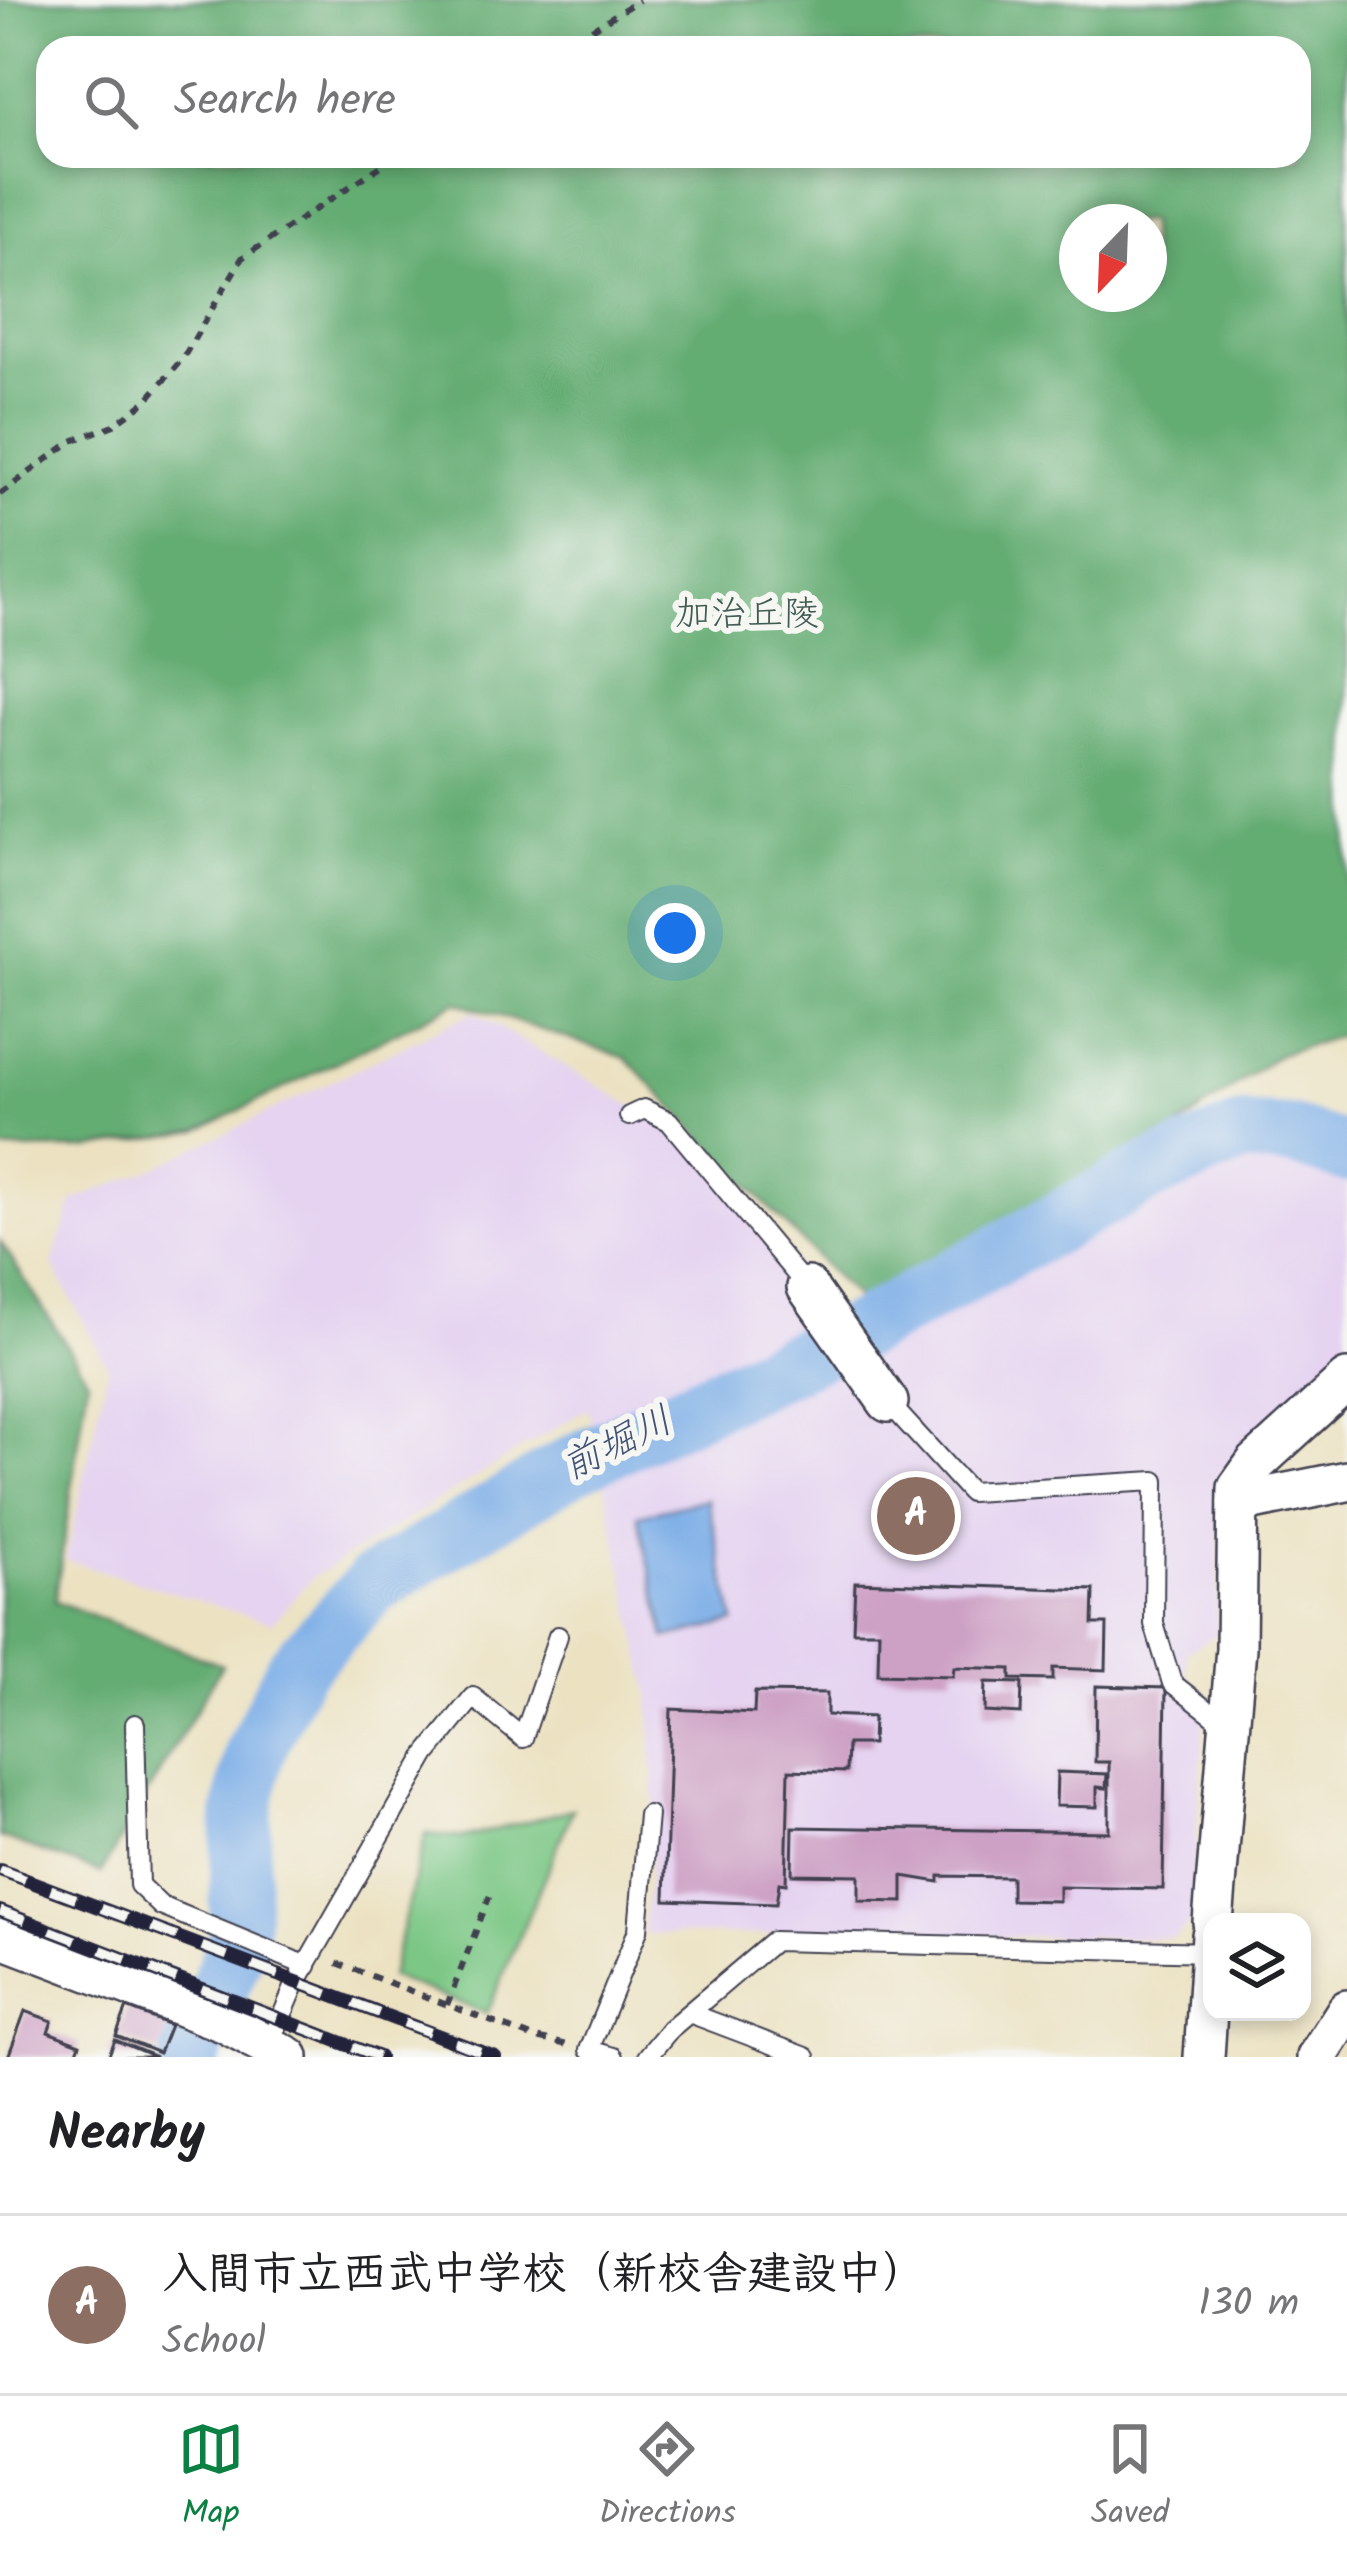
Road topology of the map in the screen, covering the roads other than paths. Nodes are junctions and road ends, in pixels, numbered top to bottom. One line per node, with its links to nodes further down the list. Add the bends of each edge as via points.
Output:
1 (629, 1116): 2 (lane, via 644,1109 669,1121)
2 (807, 1287): 4 (street)
3 (1347, 1380): 6 (street, via 1255,1464)
4 (889, 1402): 9 (lane, via 970,1492 1155,1481 1154,1624 1172,1683)
5 (1347, 1481): 6 (street)
6 (1238, 1503): 9 (street)
7 (558, 1636): 14 (lane, via 523,1738 473,1697 427,1754)
8 (135, 1724): 14 (lane, via 139,1885 160,1906)
9 (1226, 1725): 11 (street)
10 (648, 1815): 19 (lane, via 638,1930 589,2050)
11 (1214, 1913)
12 (0, 1937): 18 (street, via 211,2016)
13 (1203, 1952): 16 (lane, via 775,1941)
14 (311, 1960): 18 (lane)
15 (1347, 2010): 23 (street)
16 (692, 2014): 20 (lane); 21 (lane)
17 (1206, 2021): 22 (street)
18 (279, 2052)
19 (613, 2057)
20 (647, 2057)
21 (806, 2057)
22 (1204, 2057)
23 (1317, 2057)

